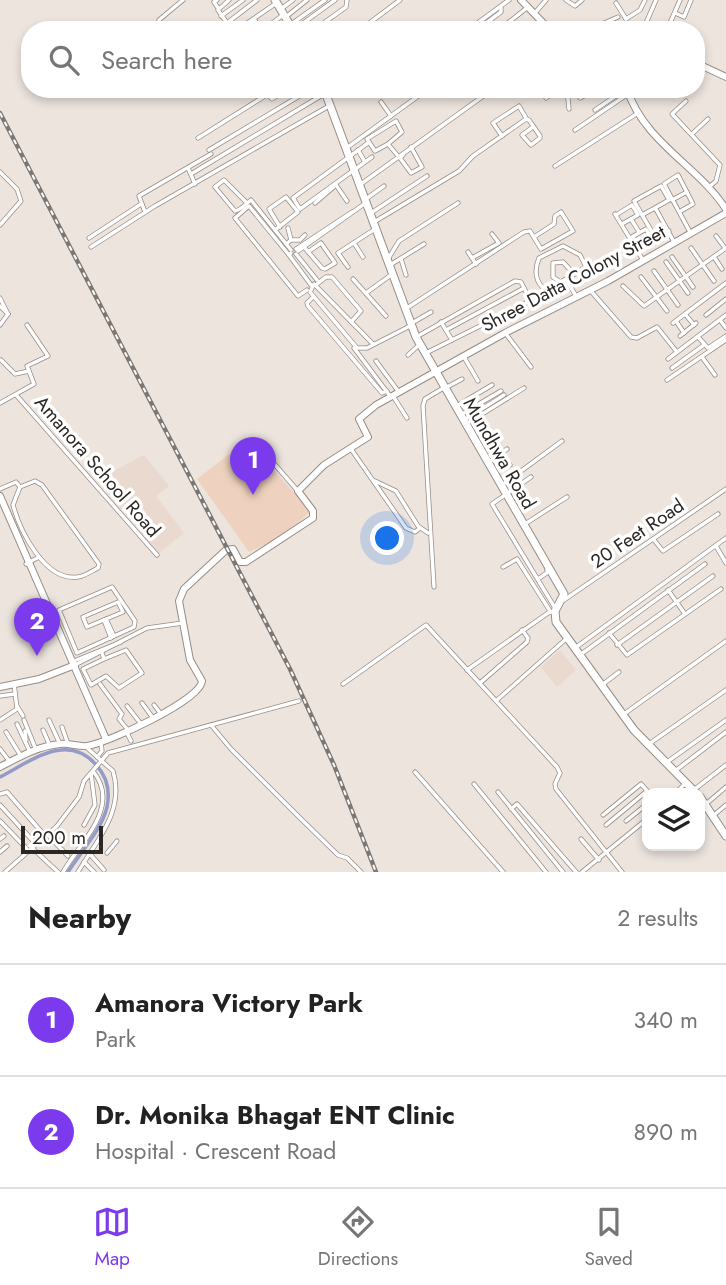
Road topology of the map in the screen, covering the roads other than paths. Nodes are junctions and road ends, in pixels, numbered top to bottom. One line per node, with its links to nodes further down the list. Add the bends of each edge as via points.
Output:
1 (183, 0): 31 (street)
2 (217, 0): 24 (street)
3 (229, 0): 24 (street)
4 (243, 0): 28 (street)
5 (257, 0): 33 (street)
6 (293, 0): 27 (street)
7 (307, 0): 27 (street)
8 (325, 0): 27 (street)
9 (335, 0): 27 (street)
10 (400, 0): 36 (street)
11 (509, 0): 22 (street)
12 (521, 0): 23 (street)
13 (546, 0): 26 (street)
14 (566, 0): 15 (street, via 576,6)
15 (582, 0)
16 (645, 0): 43 (street)
17 (656, 0): 44 (street)
18 (680, 0): 25 (street)
19 (691, 0): 25 (street, via 684,17)
20 (348, 1): 35 (street)
21 (617, 3): 42 (street)
22 (501, 7): 37 (street); 38 (street)
23 (528, 7): 26 (street); 39 (street)
24 (218, 8): 28 (street)
25 (675, 13): 45 (street)
26 (534, 14): 40 (street)
27 (284, 15): 30 (street)
28 (221, 16): 32 (street)
29 (618, 17): 41 (street)
30 (254, 19): 34 (street)
31 (159, 20)
32 (225, 21)
33 (230, 21)
34 (251, 21)
35 (327, 21)
36 (372, 21)
37 (481, 21)
38 (489, 21)
39 (510, 21)
40 (541, 21)
41 (609, 21)
42 (628, 21)
43 (631, 21)
44 (646, 21)
45 (671, 21)
46 (705, 67): 47 (street)
47 (726, 77)
48 (263, 98): 71 (street)
49 (297, 98): 82 (street)
50 (314, 98): 85 (street)
51 (328, 98): 60 (main road, Mundhwa Road)
52 (413, 98): 64 (street)
53 (480, 98): 75 (street)
54 (568, 98): 61 (street)
55 (615, 98): 62 (street)
56 (618, 98): 68 (street)
57 (630, 98): 63 (street)
58 (686, 101): 69 (street, via 672,114)
59 (381, 102): 64 (street)
60 (331, 105): 74 (main road, Mundhwa Road); 88 (street)
61 (569, 109)
62 (595, 110)
63 (638, 113): 81 (street); 92 (street)
64 (391, 116): 74 (street)
65 (527, 119): 67 (street); 70 (street); 70 (street, via 519,106 493,122)
66 (708, 119): 69 (street)
67 (533, 127): 67 (street, via 540,138 529,146 522,135)
68 (575, 130)
69 (691, 134): 92 (street, via 720,165 716,181)
70 (502, 136): 113 (street, via 459,171)
71 (198, 138)
72 (368, 143): 73 (street, via 377,152); 73 (street, via 368,138 396,121 402,132); 76 (street)
73 (388, 144): 77 (street)
74 (346, 148): 78 (main road, Mundhwa Road)
75 (411, 148): 75 (street, via 423,165 412,174 400,158); 77 (street)
76 (358, 150): 78 (street); 80 (street)
77 (398, 156): 89 (street)
78 (349, 157): 83 (main road, Mundhwa Road); 87 (street)
79 (372, 157): 80 (street)
80 (365, 162): 83 (street)
81 (555, 166)
82 (188, 168): 85 (street); 101 (street, via 139,196)
83 (355, 171): 89 (main road, Mundhwa Road); 90 (street); 93 (street)
84 (0, 172): 112 (street, via 17,189 21,201)
85 (191, 174): 88 (street)
86 (427, 176): 107 (street)
87 (319, 179): 93 (street); 93 (street, via 293,198 300,209)
88 (195, 184): 104 (street)
89 (361, 184): 95 (main road, Mundhwa Road)
90 (336, 185): 97 (street); 99 (street)
91 (384, 186): 95 (street)
92 (708, 189): 103 (street)
93 (326, 190)
94 (687, 192): 96 (street); 96 (street, via 677,176 663,184); 106 (street, via 693,204)
95 (366, 200): 105 (street); 107 (main road, Mundhwa Road)
96 (672, 200): 106 (street)
97 (347, 201)
98 (247, 203): 98 (street, via 235,211 215,187 224,180); 115 (street, via 251,200)
99 (315, 203)
100 (458, 203): 145 (street, via 400,241)
101 (141, 204): 104 (street); 110 (street)
102 (655, 208): 108 (street); 108 (street, via 669,200 662,186 634,201); 116 (street)
103 (726, 211): 119 (street, Shree Datta Colony Street)
104 (145, 212): 117 (street)
105 (352, 212): 132 (street); 137 (street)
106 (678, 212): 119 (street)
107 (370, 213): 113 (main road, Mundhwa Road)
108 (642, 215): 116 (street, via 656,239)
109 (631, 219): 111 (street); 111 (street, via 638,215 632,205 616,214); 118 (street)
110 (110, 224): 117 (street); 124 (street)
111 (622, 224): 125 (street)
112 (0, 225)
113 (375, 225): 128 (street); 145 (main road, Mundhwa Road)
114 (288, 228): 126 (street)
115 (277, 229): 115 (street, via 298,212 286,197 268,209); 129 (street)
116 (668, 231): 127 (street)
117 (115, 232): 131 (street)
118 (639, 233): 125 (street); 133 (street, via 646,229 651,238)
119 (690, 233): 127 (street, Shree Datta Colony Street)
120 (492, 234): 142 (street, via 499,243)
121 (305, 235): 126 (street)
122 (716, 236): 135 (street)
123 (534, 237): 123 (street, via 542,249 573,231 561,212 554,224); 147 (street, via 530,231 524,232)
124 (89, 238)
125 (630, 238): 133 (street)
126 (291, 240): 129 (street)
127 (674, 242): 144 (street, Shree Datta Colony Street)
128 (354, 243): 139 (street); 149 (street, via 338,253)
129 (286, 244): 137 (street)
130 (424, 244): 143 (street)
131 (91, 247)
132 (304, 247): 136 (street); 137 (street)
133 (635, 247): 144 (street)
134 (691, 248): 148 (street)
135 (726, 249): 141 (street)
136 (308, 251): 136 (street, via 325,269 335,263 321,243)
137 (294, 252): 160 (street); 169 (street, via 311,283); 169 (street, via 249,206 235,218 298,296)
138 (468, 252): 142 (street)
139 (363, 257)
140 (672, 257): 156 (street)
141 (714, 257): 148 (street); 150 (street)
142 (472, 258): 147 (street)
143 (401, 259): 145 (street); 154 (street)
144 (643, 261): 170 (street, Shree Datta Colony Street)
145 (389, 262): 152 (main road, Mundhwa Road)
146 (666, 262): 162 (street)
147 (476, 264): 184 (street)
148 (703, 265): 156 (street); 159 (street)
149 (348, 267)
150 (722, 269)
151 (654, 271): 168 (street)
152 (393, 274): 171 (street); 184 (main road, Mundhwa Road)
153 (574, 274): 158 (street); 161 (street, via 563,262 553,263 553,277); 161 (street, via 586,266 580,255 567,247 553,248 538,258 536,276 544,290)
154 (407, 275)
155 (641, 277): 176 (street)
156 (685, 277): 162 (street); 166 (street)
157 (353, 279): 171 (street)
158 (566, 279): 161 (street); 175 (street)
159 (713, 281)
160 (317, 282): 194 (street); 194 (street, via 332,277 361,311); 208 (street, via 310,292 357,348)
161 (559, 282)
162 (680, 282): 168 (street); 172 (street)
163 (726, 283): 188 (street)
164 (506, 286): 167 (street, via 517,280); 173 (street); 174 (street)
165 (623, 286): 176 (street, via 642,306)
166 (693, 287)
167 (524, 288): 174 (street); 206 (street, via 528,302)
168 (668, 289): 176 (street); 181 (street)
169 (307, 290): 178 (street)
170 (590, 290): 175 (street, Shree Datta Colony Street); 210 (street, via 631,337 657,327)
171 (366, 293): 191 (street)
172 (688, 293)
173 (489, 295): 180 (street); 183 (street)
174 (510, 295): 180 (street)
175 (577, 297): 201 (street, Shree Datta Colony Street)
176 (657, 297): 185 (street)
177 (0, 298): 187 (street)
178 (312, 298): 229 (street); 229 (street, via 308,306 382,393)
179 (726, 299): 189 (street)
180 (494, 304): 192 (street)
181 (678, 305)
182 (0, 306): 187 (street)
183 (464, 309): 192 (street); 195 (street)
184 (405, 310): 198 (main road, Mundhwa Road)
185 (667, 311)
186 (432, 312): 198 (street)
187 (8, 314): 196 (street)
188 (685, 314): 202 (street, via 695,324); 202 (street, via 674,322)
189 (706, 315)
190 (726, 315): 193 (street)
191 (386, 316)
192 (468, 318): 200 (street)
193 (720, 320): 199 (street); 204 (street)
194 (351, 322): 208 (street)
195 (441, 322): 200 (street); 207 (street)
196 (0, 325)
197 (27, 325): 220 (street, via 48,356 27,366)
198 (410, 325): 207 (main road, Mundhwa Road); 208 (street)
199 (726, 328)
200 (446, 330): 206 (street)
201 (505, 332): 214 (street, Shree Datta Colony Street); 218 (street)
202 (684, 333): 203 (street)
203 (680, 337)
204 (697, 337): 209 (street); 210 (street)
205 (726, 338): 209 (street); 213 (street)
206 (452, 340): 211 (street)
207 (418, 341): 211 (main road, Mundhwa Road); 212 (street)
208 (373, 344)
209 (704, 345): 219 (street)
210 (677, 352): 215 (street)
211 (425, 354): 221 (main road, Mundhwa Road)
212 (408, 355)
213 (702, 356): 222 (street); 224 (street)
214 (464, 357): 221 (street, Shree Datta Colony Street); 225 (street)
215 (668, 359)
216 (1, 360): 220 (street, via 15,374)
217 (376, 361): 229 (street)
218 (531, 367)
219 (672, 368)
220 (29, 370): 231 (street, via 34,384)
221 (436, 372): 227 (main road, Mundhwa Road); 229 (street, Shree Datta Colony Street)
222 (715, 375)
223 (462, 379): 227 (street)
224 (667, 380)
225 (478, 381)
226 (492, 385): 233 (street)
227 (445, 388): 233 (main road, Mundhwa Road); 258 (street, via 423,403)
228 (524, 388): 235 (street)
229 (392, 393): 234 (street); 239 (street, Shree Datta Colony Street, via 360,418 369,436)
230 (502, 393): 235 (street)
231 (17, 396): 232 (street); 262 (street, Amanora School Road)
232 (0, 403)
233 (455, 407): 235 (main road, Mundhwa Road)
234 (407, 418)
235 (463, 420): 242 (main road, Mundhwa Road)
236 (493, 440): 241 (street)
237 (562, 441): 246 (street)
238 (257, 444): 250 (street)
239 (351, 449): 245 (street); 250 (street, via 324,465)
240 (507, 449): 241 (street)
241 (501, 453): 242 (street); 243 (street)
242 (487, 463): 246 (main road, Mundhwa Road)
243 (510, 465)
244 (531, 477): 251 (street)
245 (373, 480): 257 (street, via 396,491); 257 (street, via 406,527 415,532)
246 (500, 486): 251 (main road, Mundhwa Road)
247 (20, 487): 248 (street, via 16,482); 263 (street, via 13,508); 263 (street, via 40,482 99,566 80,577 64,576)
248 (0, 489)
249 (726, 489): 260 (street, 20 Feet Road)
250 (298, 491): 279 (street, via 313,518 246,562 240,562 232,548 212,561 182,592 179,609)
251 (505, 495): 256 (main road, Mundhwa Road); 270 (street, via 492,504)
252 (0, 496): 264 (street)
253 (567, 497): 256 (street)
254 (0, 505): 264 (street)
255 (718, 514): 260 (street, via 663,551)
256 (523, 525): 274 (main road, Mundhwa Road)
257 (420, 528): 258 (street)
258 (429, 533): 271 (street)
259 (726, 538): 261 (street)
260 (653, 539): 274 (street, 20 Feet Road)
261 (716, 546): 266 (street); 287 (street)
262 (158, 555)
263 (39, 557): 264 (street)
264 (28, 563): 290 (street)
265 (705, 564): 273 (street)
266 (726, 564)
267 (503, 567): 276 (street, via 518,559)
268 (546, 568): 270 (street, via 548,572)
269 (713, 576): 275 (street)
270 (538, 579): 276 (street)
271 (433, 587)
272 (721, 589): 277 (street)
273 (668, 590): 275 (street); 281 (street)
274 (564, 600): 276 (main road)
275 (677, 602): 277 (street); 286 (street)
276 (554, 611): 280 (street); 283 (main road)
277 (685, 614): 286 (street, via 627,655)
278 (105, 620): 278 (street, via 123,611 118,602 83,618 88,628); 282 (street)
279 (183, 623): 285 (street, via 147,628); 308 (street, via 190,660 203,684)
280 (522, 630): 291 (street); 294 (street, via 527,642)
281 (609, 633): 286 (street); 287 (street)
282 (113, 637): 282 (street, via 77,653 59,610 112,587 135,623); 285 (street)
283 (566, 639): 287 (main road); 302 (street)
284 (726, 641): 309 (street)
285 (117, 643): 288 (street); 290 (street)
286 (617, 645)
287 (575, 652): 298 (main road)
288 (102, 653): 289 (street); 290 (street)
289 (104, 659): 289 (street, via 84,668 91,685 106,676 119,688 142,673 126,650)
290 (73, 664): 293 (street); 324 (street)
291 (467, 670): 294 (street); 296 (street, via 425,625)
292 (620, 672): 298 (street)
293 (14, 683): 297 (street); 300 (street)
294 (480, 683): 302 (street)
295 (100, 684): 320 (street, via 122,714)
296 (343, 684)
297 (0, 685)
298 (600, 687): 309 (main road)
299 (726, 690): 327 (street)
300 (15, 694): 301 (street); 306 (street)
301 (0, 696)
302 (497, 700): 373 (street, via 559,770 556,789)
303 (299, 701): 316 (street)
304 (142, 703): 310 (street)
305 (154, 705): 308 (street)
306 (17, 706): 312 (street); 331 (street)
307 (127, 706): 315 (street)
308 (161, 714): 310 (street)
309 (623, 715): 327 (main road)
310 (153, 718): 315 (street)
311 (726, 719): 335 (street)
312 (0, 720)
313 (49, 720): 326 (street)
314 (16, 724): 323 (street)
315 (141, 724): 320 (street)
316 (211, 725): 338 (street, via 108,753); 382 (street, via 292,811)
317 (62, 727): 326 (street)
318 (43, 730): 328 (street)
319 (25, 731): 323 (street)
320 (127, 731): 324 (street); 325 (street)
321 (6, 732): 332 (street)
322 (726, 732): 339 (street)
323 (26, 740): 331 (street)
324 (103, 740): 329 (street); 333 (street)
325 (131, 741)
326 (64, 744): 328 (street); 329 (street)
327 (649, 744): 335 (main road)
328 (50, 746): 331 (street)
329 (86, 747): 333 (street)
330 (0, 749): 334 (street)
331 (33, 751): 332 (street)
332 (20, 756): 334 (street)
333 (97, 757): 338 (street)
334 (10, 762): 337 (street)
335 (667, 762): 339 (main road)
336 (726, 765): 347 (street)
337 (0, 767)
338 (96, 768): 362 (street, via 95,805); 364 (street, via 84,780 76,802); 371 (street, via 114,774 114,814); 379 (street, via 103,786 102,811)
339 (676, 771): 341 (main road)
340 (415, 772): 383 (street)
341 (687, 782): 345 (street); 346 (main road)
342 (474, 784): 384 (street)
343 (726, 787): 351 (street)
344 (644, 788): 357 (street, via 640,784)
345 (680, 788)
346 (692, 788)
347 (700, 788)
348 (498, 792): 356 (street)
349 (0, 794): 364 (street, via 7,792)
350 (642, 797): 363 (street)
351 (705, 802)
352 (705, 804): 358 (main road)
353 (0, 805): 369 (street)
354 (726, 806): 358 (street)
355 (642, 808): 360 (street)
356 (511, 809): 385 (street); 386 (street, via 517,804)
357 (603, 815)
358 (713, 816): 365 (main road)
359 (0, 821): 369 (street)
360 (626, 821)
361 (642, 823): 373 (street)
362 (83, 825)
363 (606, 825)
364 (46, 835): 369 (street); 374 (street)
365 (726, 836)
366 (581, 839): 375 (street)
367 (117, 841): 372 (street)
368 (7, 846): 370 (street)
369 (30, 846): 378 (street); 379 (street)
370 (0, 852)
371 (89, 853): 376 (street); 377 (street)
372 (107, 853)
373 (607, 854): 375 (street); 388 (street)
374 (68, 856)
375 (599, 860): 387 (street)
376 (84, 862): 380 (street); 381 (street)
377 (104, 870)
378 (5, 872)
379 (61, 872)
380 (78, 872)
381 (94, 872)
382 (361, 872)
383 (503, 872)
384 (546, 872)
385 (563, 872)
386 (576, 872)
387 (582, 872)
388 (622, 872)

